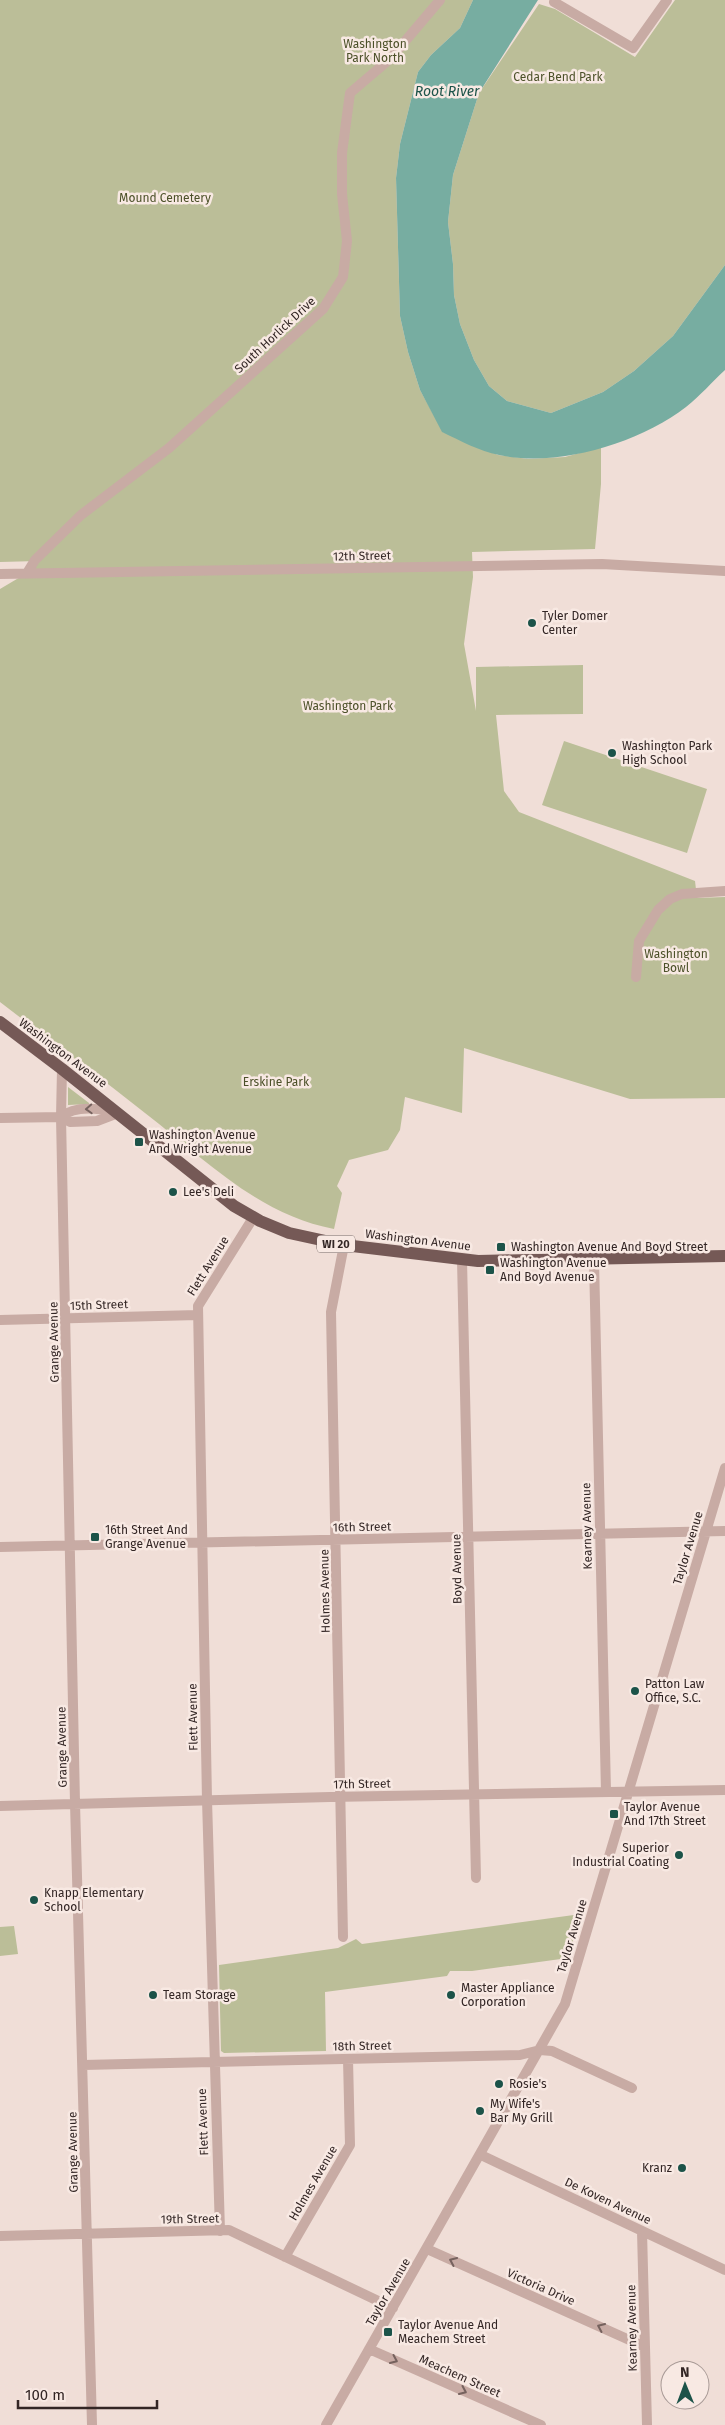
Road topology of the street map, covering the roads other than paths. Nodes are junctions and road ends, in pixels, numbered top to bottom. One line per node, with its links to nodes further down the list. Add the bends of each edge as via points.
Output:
1 (440, 0): 5 (street, South Horlick Drive, via 390,59 350,93 342,153 347,240 342,277 323,309 169,448 81,515 35,560)
2 (666, 0): 3 (street, via 633,48)
3 (555, 1)
4 (725, 571): 5 (street, 12th Street, via 600,564)
5 (27, 573): 6 (street, 12th Street)
6 (0, 574)
7 (725, 891): 8 (street, via 682,894 658,910 639,940)
8 (636, 978)
9 (0, 1022): 10 (main road, Washington Avenue / WI 20)
10 (62, 1069): 11 (main road, Washington Avenue / WI 20); 12 (street, Grange Avenue)
11 (118, 1113): 12 (street, via 98,1108 69,1110); 14 (main road, Washington Avenue / WI 20)
12 (61, 1117): 13 (street); 20 (street, Grange Avenue)
13 (0, 1118)
14 (252, 1218): 15 (main road, Washington Avenue / WI 20, via 289,1233); 19 (street, Flett Avenue, via 198,1306)
15 (344, 1245): 17 (main road, Washington Avenue / WI 20); 27 (street, Holmes Avenue, via 331,1312)
16 (725, 1256): 18 (main road, Washington Avenue / WI 20)
17 (462, 1260): 18 (main road, Washington Avenue / WI 20); 26 (street, Boyd Avenue)
18 (594, 1260): 25 (street, Kearney Avenue)
19 (198, 1315): 20 (street, 15th Street); 28 (street, Flett Avenue)
20 (66, 1318): 21 (street, 15th Street); 29 (street, Grange Avenue)
21 (0, 1320)
22 (725, 1468): 23 (street, Taylor Avenue)
23 (706, 1531): 24 (street, 16th Street); 25 (street, 16th Street); 33 (street, Taylor Avenue)
24 (725, 1531)
25 (600, 1534): 26 (street, 16th Street); 32 (street, Kearney Avenue)
26 (469, 1537): 27 (street, 16th Street); 34 (street, Boyd Avenue)
27 (336, 1540): 28 (street, 16th Street); 35 (street, Holmes Avenue)
28 (204, 1543): 29 (street, 16th Street); 36 (street, Flett Avenue)
29 (71, 1546): 30 (street, 16th Street); 37 (street, Grange Avenue)
30 (0, 1547)
31 (725, 1790): 33 (street, 17th Street)
32 (606, 1792): 33 (street, 17th Street); 34 (street, 17th Street)
33 (628, 1792): 41 (street, Taylor Avenue, via 565,2004)
34 (473, 1795): 35 (street, 17th Street); 39 (street, Boyd Avenue)
35 (340, 1797): 36 (street, 17th Street); 40 (street, Holmes Avenue)
36 (207, 1800): 37 (street, 17th Street); 43 (street, Flett Avenue)
37 (75, 1803): 38 (street, 17th Street); 44 (street, Grange Avenue)
38 (0, 1806)
39 (476, 1878)
40 (343, 1937)
41 (540, 2050): 42 (street, 18th Street, via 520,2055); 45 (street, 18th Street, via 552,2051); 46 (street, Taylor Avenue)
42 (348, 2059): 43 (street, 18th Street); 52 (street, Holmes Avenue, via 350,2145)
43 (214, 2062): 44 (street, 18th Street); 47 (street, Flett Avenue)
44 (83, 2065): 49 (street, Grange Avenue)
45 (632, 2088)
46 (481, 2155): 48 (street, De Koven Avenue); 51 (street, Taylor Avenue)
47 (220, 2231): 49 (street, 19th Street); 52 (street, 19th Street, via 229,2230)
48 (642, 2231): 53 (street, De Koven Avenue); 55 (street, Kearney Avenue)
49 (87, 2234): 50 (street, 19th Street); 57 (street, Grange Avenue)
50 (0, 2236)
51 (427, 2249): 54 (street, Taylor Avenue); 55 (street, Victoria Drive, one-way to 51)
52 (285, 2257): 54 (street, 19th Street)
53 (725, 2270)
54 (393, 2308): 56 (street, Taylor Avenue)
55 (645, 2347): 60 (street, Kearney Avenue)
56 (369, 2349): 58 (street, Taylor Avenue); 59 (street, Meachem Street, one-way to 59)
57 (92, 2425)
58 (326, 2425)
59 (541, 2425)
60 (647, 2425)

